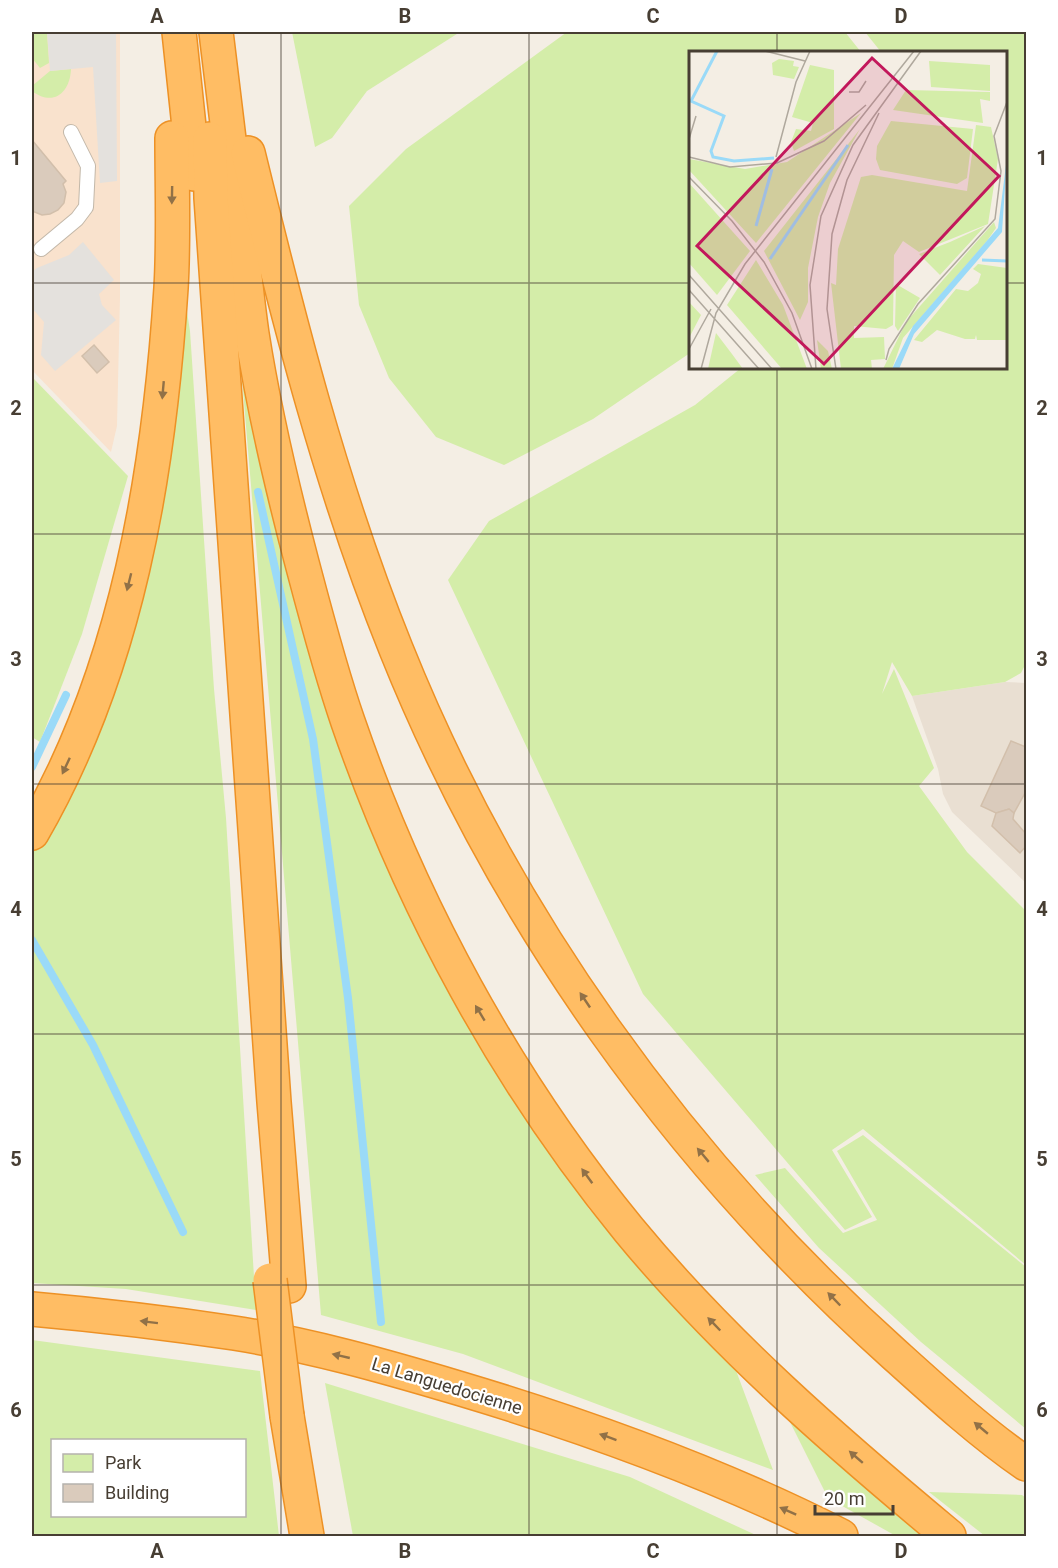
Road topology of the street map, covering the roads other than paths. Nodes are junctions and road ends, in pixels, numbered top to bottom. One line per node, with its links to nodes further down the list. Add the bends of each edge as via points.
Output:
1 (173, 32): 7 (highway, one-way to 7, via 171,286 161,408 146,506 118,626 96,693)
2 (179, 32): 8 (highway, via 200,236 222,603)
3 (209, 32): 8 (highway, via 211,198 274,1102)
4 (217, 32): 12 (highway, one-way to 4, via 920,1378 763,1226 622,1054 503,872 444,760 396,649 347,519 297,348); 17 (highway, one-way to 4, via 771,1380 668,1276 629,1230 589,1179 510,1062 430,920 348,722 277,469 252,333)
5 (71, 132): 6 (lane, via 88,166 86,207)
6 (41, 249)
7 (32, 833)
8 (280, 1283): 10 (highway, bridge)
9 (32, 1309): 16 (highway, La Languedocienne, one-way to 9, via 626,1443 369,1362 235,1334)
10 (295, 1417): 11 (highway); 15 (highway)
11 (292, 1452): 13 (highway); 14 (highway)
12 (1026, 1464)
13 (298, 1536)
14 (307, 1536)
15 (322, 1536)
16 (841, 1536)
17 (948, 1536)

